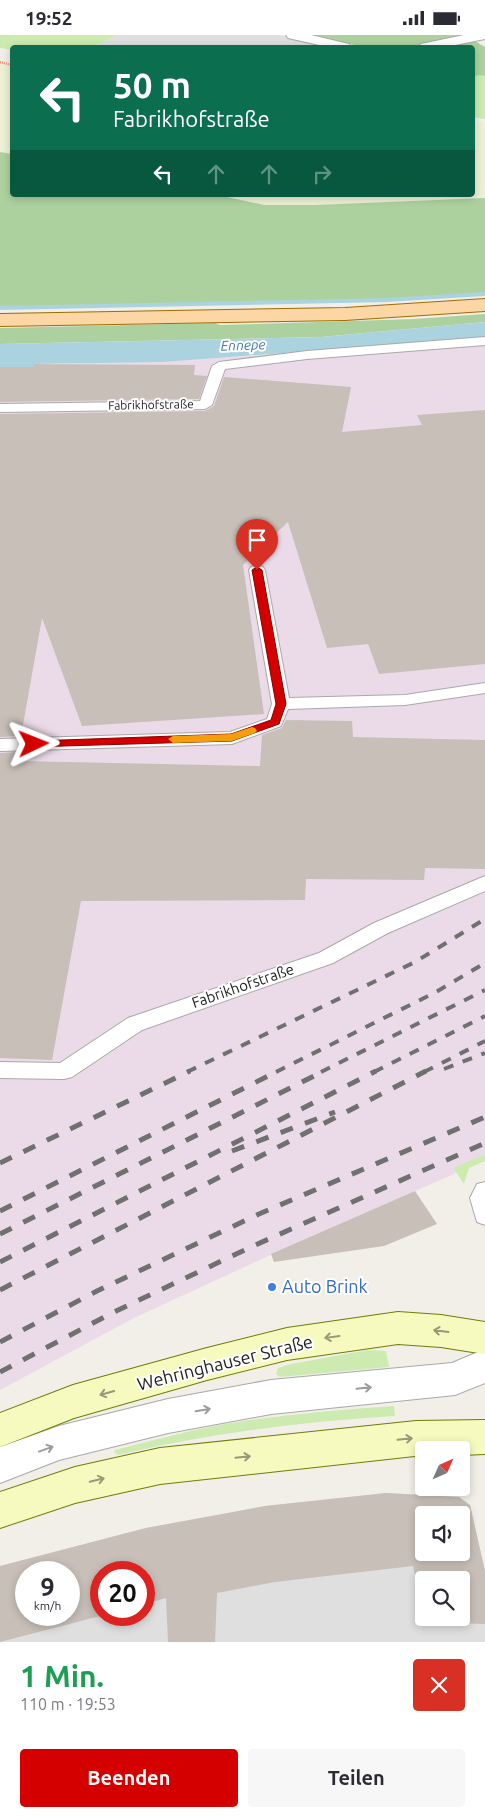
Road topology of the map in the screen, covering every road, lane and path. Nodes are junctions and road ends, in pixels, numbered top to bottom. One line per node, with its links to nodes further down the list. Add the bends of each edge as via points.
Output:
1 (294, 35): 3 (street)
2 (485, 35): 4 (street)
3 (336, 45)
4 (438, 45)
5 (485, 305): 6 (main road, via 345,314)
6 (0, 320)
7 (485, 341): 8 (lane, Fabrikhofstraße, via 307,355 219,367 205,405)
8 (0, 408)
9 (257, 570): 11 (lane)
10 (485, 688): 11 (lane, via 405,700)
11 (281, 704): 12 (lane, via 276,722 232,738)
12 (0, 745)
13 (485, 883): 14 (lane, Fabrikhofstraße, via 381,928 326,958 135,1024 64,1071)
14 (0, 1070)
15 (485, 1191): 16 (lane, via 481,1198)
16 (485, 1215)
17 (485, 1338): 19 (main road, Wehringhauser Straße, one-way to 19, via 398,1328 287,1344 73,1402)
18 (485, 1365): 21 (street, one-way to 18, via 60,1443 168,1416 271,1397 454,1379)
19 (0, 1429)
20 (485, 1437): 22 (main road, one-way to 20, via 75,1485 160,1466 416,1438)
21 (0, 1465)
22 (0, 1510)

